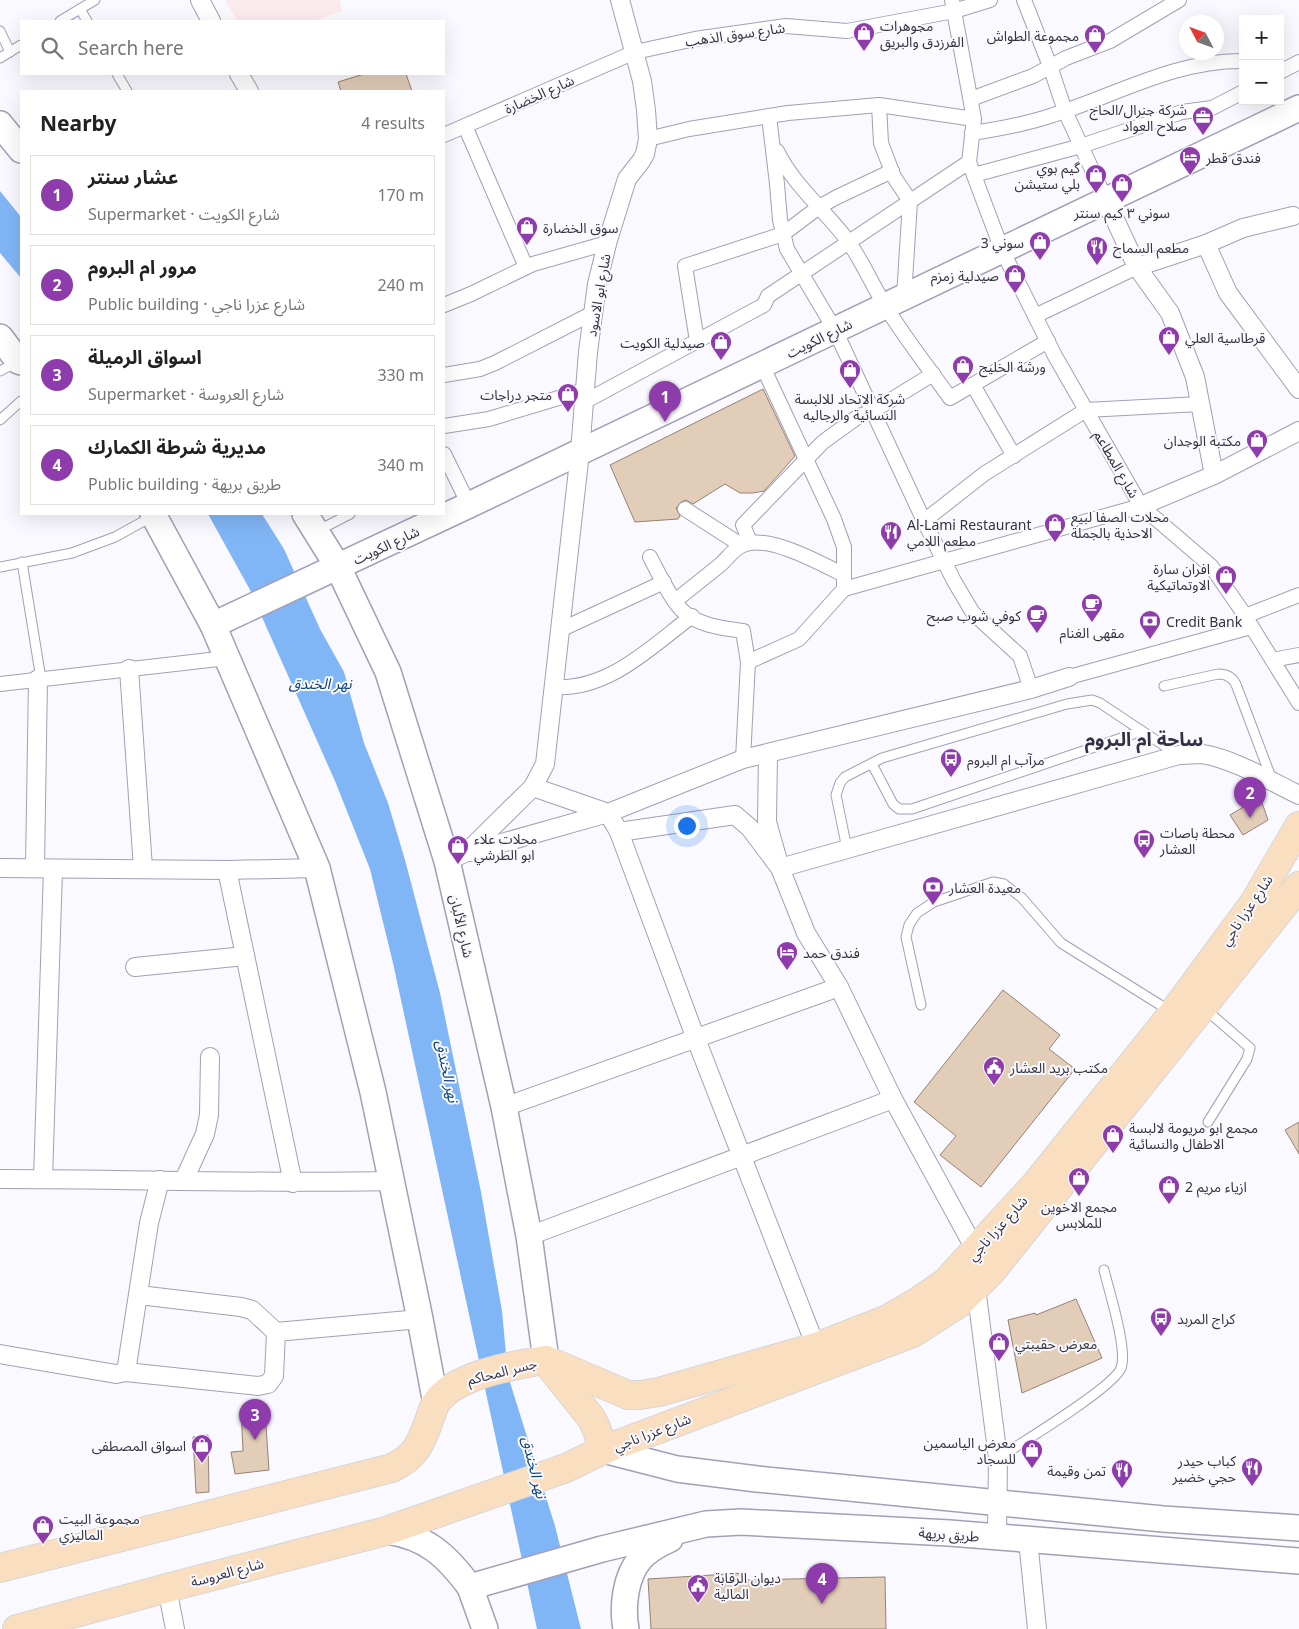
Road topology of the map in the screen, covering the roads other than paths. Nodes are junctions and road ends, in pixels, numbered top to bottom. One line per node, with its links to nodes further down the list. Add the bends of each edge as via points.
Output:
1 (200, 0): 11 (street)
2 (620, 0): 15 (street, شارع ابو الاسود)
3 (990, 0): 7 (street, شارع سوق الذهب)
4 (1024, 0): 20 (street)
5 (1179, 0): 20 (street, via 1110,41)
6 (90, 1): 8 (lane)
7 (953, 6): 15 (street, شارع سوق الذهب, via 847,31 786,26 695,39); 27 (street)
8 (80, 9): 9 (lane); 10 (lane)
9 (62, 20)
10 (86, 20)
11 (210, 20)
12 (0, 31): 14 (lane)
13 (20, 46): 14 (lane)
14 (10, 52): 16 (lane)
15 (635, 52): 33 (street, شارع الخضارة); 36 (street, شارع ابو الاسود, via 644,93)
16 (0, 58)
17 (1239, 60): 30 (street, via 1186,67)
18 (1284, 61): 19 (street)
19 (1299, 62): 21 (street)
20 (1050, 66): 27 (street, via 1033,76); 30 (street)
21 (1284, 70)
22 (118, 75): 24 (lane)
23 (240, 75): 25 (street)
24 (126, 90)
25 (248, 90)
26 (1239, 94): 38 (street, via 1212,108 1182,112)
27 (970, 99): 34 (street)
28 (879, 105): 31 (street); 34 (street); 41 (street, via 881,143)
29 (1299, 108): 42 (main road, شارع الكويت)
30 (1065, 111): 34 (street, via 1003,128); 38 (street)
31 (769, 116): 36 (street); 37 (street)
32 (0, 124): 39 (main road)
33 (466, 126): 35 (street, شارع الخضارة); 51 (street)
34 (973, 126): 40 (street)
35 (445, 136)
36 (648, 139): 48 (street, شارع ابو الاسود, via 645,154 627,179)
37 (772, 139): 44 (street, via 784,166); 46 (street)
38 (1081, 146): 40 (street); 42 (street)
39 (20, 149)
40 (971, 169): 43 (street); 50 (street, شارع المطاعم)
41 (892, 171): 43 (street); 44 (street)
42 (1106, 200): 50 (main road, شارع الكويت); 52 (street)
43 (910, 202): 47 (street); 54 (street)
44 (819, 207): 46 (street); 47 (street)
45 (1296, 216): 49 (street, via 1243,228)
46 (784, 234): 53 (street); 60 (street, via 685,266)
47 (848, 242): 53 (street); 54 (street)
48 (607, 243): 51 (street); 56 (street, شارع ابو الاسود)
49 (1206, 244): 52 (street); 67 (street, via 1228,293)
50 (1002, 250): 54 (main road, شارع الكويت); 57 (street, شارع المطاعم)
51 (526, 267): 55 (street)
52 (1137, 267): 57 (street); 70 (street, via 1170,312 1195,377)
53 (801, 274): 58 (street); 60 (street, via 768,296 764,305)
54 (895, 302): 58 (main road, شارع الكويت); 64 (street)
55 (445, 305)
56 (593, 313): 65 (street, via 480,369); 68 (street, شارع ابو الاسود)
57 (1035, 316): 61 (street, شارع المطاعم)
58 (835, 330): 63 (main road, شارع الكويت); 72 (street)
59 (0, 337): 62 (main road)
60 (697, 341): 68 (street)
61 (1048, 341): 66 (street); 71 (street, شارع المطاعم)
62 (16, 363)
63 (762, 365): 76 (main road, شارع الكويت); 79 (street)
64 (933, 374): 66 (street, via 950,398); 72 (street)
65 (445, 375)
66 (973, 385): 78 (street)
67 (1299, 389)
68 (585, 396): 74 (street, via 490,419); 76 (street, شارع ابو الاسود)
69 (20, 402): 73 (lane)
70 (1200, 404): 71 (street); 80 (street)
71 (1086, 410): 78 (street); 82 (street, شارع المطاعم)
72 (873, 411): 79 (street, via 840,428); 86 (street)
73 (0, 420)
74 (445, 426)
75 (1299, 431): 80 (street)
76 (580, 452): 81 (main road, شارع الكويت); 102 (street, شارع ابو الاسود)
77 (445, 456): 81 (street)
78 (1014, 456): 86 (street, via 984,474)
79 (806, 460): 88 (street, via 743,525); 94 (street, via 844,547)
80 (1214, 475): 82 (street)
81 (469, 506): 93 (main road, شارع الكويت)
82 (1141, 506): 90 (street); 101 (street, شارع المطاعم, via 1211,566)
83 (685, 509): 88 (street)
84 (154, 515): 91 (lane, via 115,537 72,553); 100 (main road)
85 (345, 515): 87 (lane)
86 (924, 521): 90 (street)
87 (311, 522): 93 (main road, شارع الألبان)
88 (740, 542): 94 (street, via 780,546); 98 (street, via 722,564)
89 (650, 557): 95 (street)
90 (944, 561): 96 (street); 113 (street, via 974,613 1020,656)
91 (22, 562): 92 (lane); 109 (lane)
92 (0, 566)
93 (332, 570): 100 (main road, شارع الكويت); 127 (main road, شارع الألبان, via 388,672)
94 (844, 575): 96 (street)
95 (664, 582): 98 (street); 102 (street)
96 (844, 589): 106 (street, via 799,639)
97 (1299, 595): 101 (street)
98 (675, 601): 99 (street, via 684,613)
99 (692, 616): 106 (street, via 708,625 743,631); 112 (street, via 627,666 602,680 564,688)
100 (221, 622): 104 (main road)
101 (1248, 622): 105 (street, شارع المطاعم); 108 (street)
102 (560, 630): 112 (street, شارع ابو الاسود)
103 (1299, 655): 105 (street)
104 (227, 658): 107 (street); 131 (main road)
105 (1272, 660): 114 (street, شارع المطاعم)
106 (748, 662): 118 (street)
107 (129, 669): 109 (street); 130 (street)
108 (1069, 677): 113 (street)
109 (39, 679): 110 (street); 129 (street)
110 (0, 684)
111 (1164, 686): 120 (lane, via 1218,674 1232,678)
112 (553, 687): 121 (street, شارع ابو الاسود, via 545,764)
113 (1032, 689): 116 (street)
114 (1299, 702)
115 (1142, 731): 117 (lane); 119 (lane, via 1100,703 1081,701 882,758); 119 (lane, via 912,809 899,809 893,804)
116 (768, 754): 118 (street); 132 (street, via 767,822)
117 (1178, 754): 120 (street, via 1202,754 1221,759); 126 (street)
118 (743, 759): 123 (street)
119 (872, 764): 126 (lane, via 845,777 837,789)
120 (1273, 782): 122 (street)
121 (534, 787): 123 (street); 127 (street, شارع ابو الاسود)
122 (1299, 795)
123 (608, 812): 125 (street); 127 (street)
124 (1299, 826): 141 (main road, شارع عزرا ناجي, via 1254,903)
125 (619, 832): 132 (street, via 735,815 750,828); 142 (street)
126 (847, 849): 132 (street)
127 (457, 856): 145 (main road, شارع الألبان)
128 (0, 868): 129 (street)
129 (35, 868): 133 (street)
130 (144, 868): 133 (street); 134 (street)
131 (318, 868): 134 (street); 152 (main road, via 374,1092)
132 (780, 868): 138 (street, via 806,933)
133 (53, 870): 149 (street)
134 (227, 870): 136 (street)
135 (1299, 886): 140 (main road, شارع عزرا ناجي)
136 (245, 956): 137 (street); 153 (street)
137 (135, 967)
138 (839, 987): 142 (street); 144 (street)
139 (921, 1005): 141 (lane, via 906,937 909,924 917,913 934,902 994,882 1004,884 1022,898 1060,943)
140 (1202, 1006): 146 (lane, via 1250,1048 1248,1059); 157 (main road, شارع عزرا ناجي)
141 (1172, 1013): 155 (main road, شارع عزرا ناجي, via 1035,1185)
142 (696, 1038): 145 (street); 147 (street)
143 (210, 1057): 151 (street, via 209,1115 205,1134)
144 (893, 1099): 147 (street); 155 (street)
145 (504, 1107): 154 (main road, شارع الألبان)
146 (1208, 1122)
147 (742, 1156): 154 (street); 161 (street)
148 (0, 1179): 149 (street)
149 (43, 1179): 150 (street)
150 (160, 1180): 151 (street); 158 (street, via 149,1223)
151 (184, 1180): 153 (street)
152 (392, 1181): 153 (street); 159 (main road)
153 (294, 1183)
154 (529, 1236): 163 (main road, شارع الألبان)
155 (976, 1251): 161 (main road, شارع عزرا ناجي, via 944,1283 903,1311)
156 (1104, 1270): 167 (lane, via 1123,1350 1121,1369 1079,1405)
157 (976, 1288): 166 (main road, شارع عزرا ناجي, via 958,1304 914,1332); 167 (street)
158 (139, 1296): 160 (street, via 241,1307 252,1310); 164 (street)
159 (420, 1319): 160 (street); 165 (main road)
160 (276, 1332): 164 (street, via 274,1376 268,1384 258,1386)
161 (816, 1347): 163 (main road, شارع عزرا ناجي, via 640,1396 620,1392)
162 (0, 1354): 164 (street, via 116,1374)
163 (546, 1360): 165 (main road, جسر المحاكم, via 458,1383 447,1390); 166 (main road, via 592,1419)
164 (126, 1372)
165 (436, 1404): 176 (main road, via 418,1447 408,1460 392,1468)
166 (603, 1450): 168 (main road, via 678,1469); 169 (main road, شارع عزرا ناجي, via 566,1468)
167 (998, 1458): 168 (street)
168 (998, 1502): 171 (main road, via 1163,1519); 173 (street)
169 (436, 1512): 172 (main road, شارع العروسة)
170 (706, 1524): 173 (main road, طريق بريهة, via 742,1522); 177 (main road, طريق بريهة, via 602,1548); 182 (main road, via 654,1546 640,1559 630,1577 625,1596)
171 (1299, 1528)
172 (386, 1531): 177 (main road, via 421,1541 453,1564); 178 (main road, شارع العروسة)
173 (997, 1538): 174 (main road, طريق بريهة)
174 (1028, 1540): 175 (main road, طريق بريهة); 183 (street)
175 (1299, 1561)
176 (0, 1568)
177 (470, 1587): 181 (main road)
178 (168, 1588): 179 (main road, شارع العروسة); 180 (street)
179 (17, 1629)
180 (175, 1629)
181 (485, 1629)
182 (626, 1629)
183 (1037, 1629)

